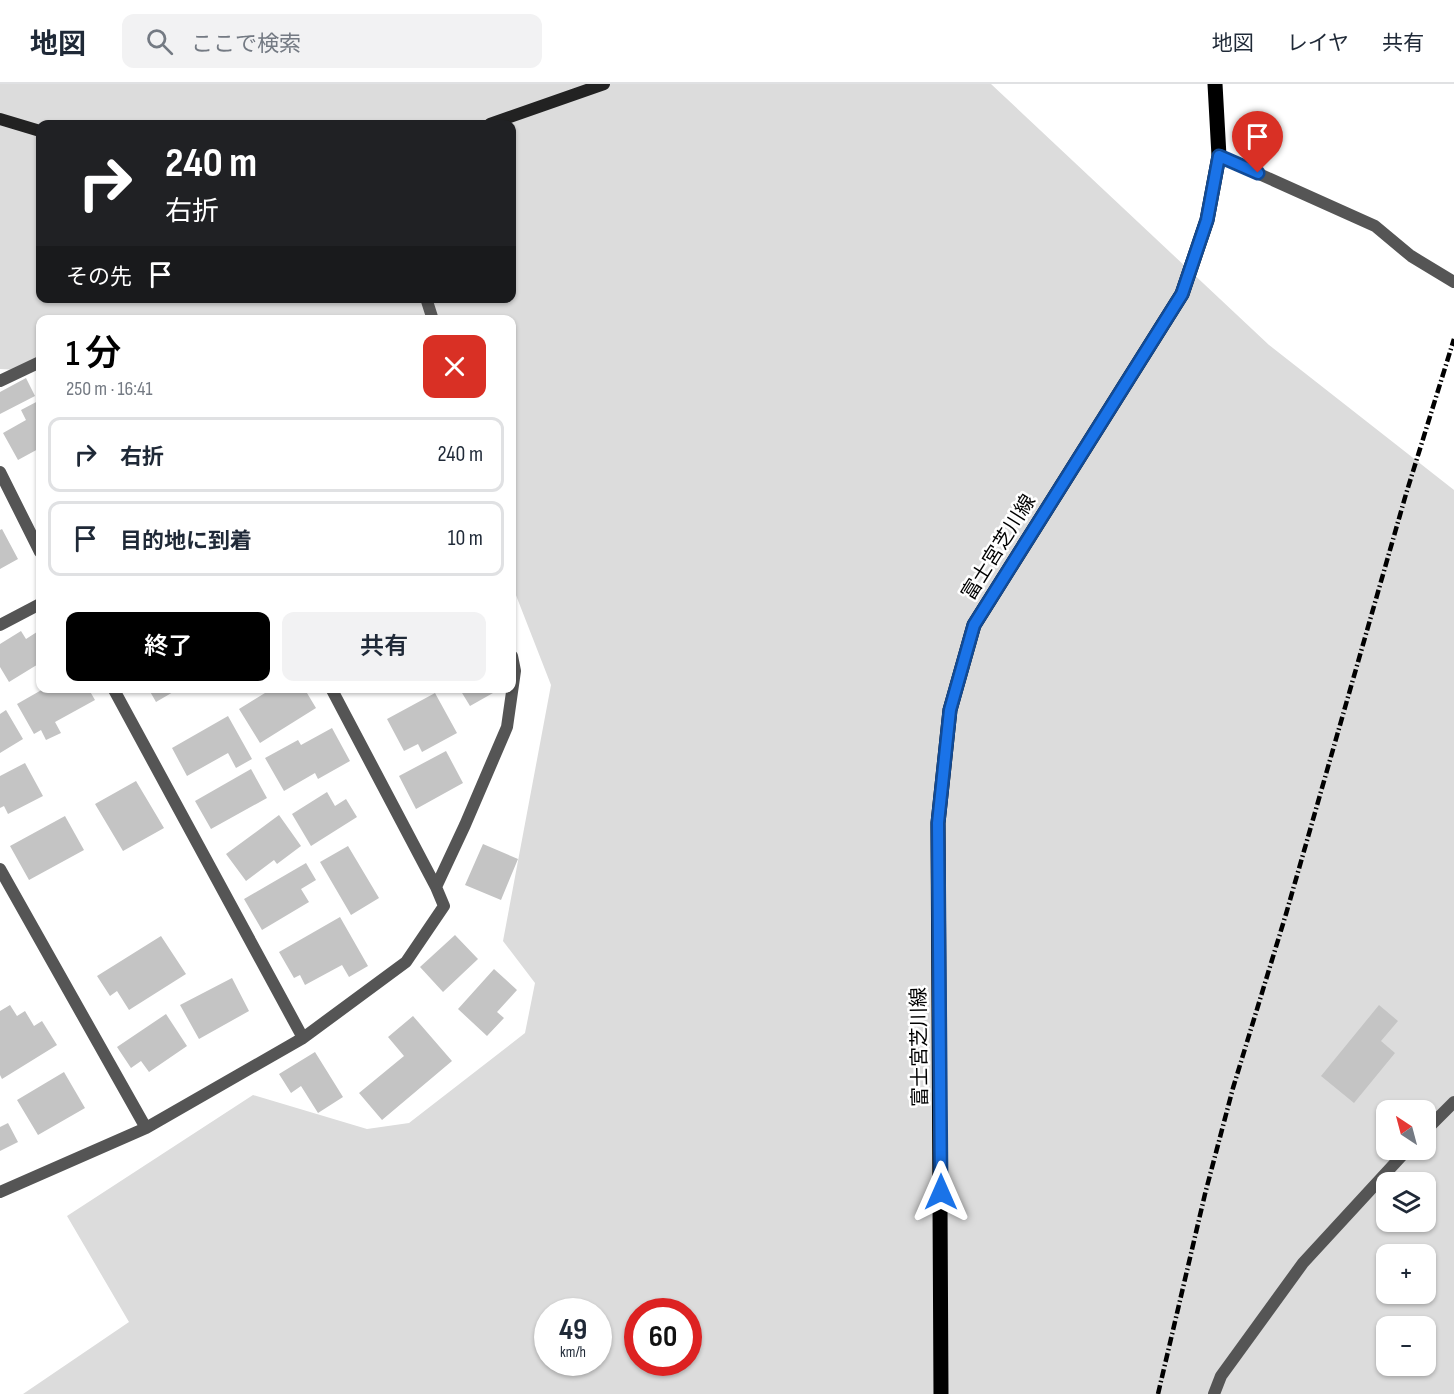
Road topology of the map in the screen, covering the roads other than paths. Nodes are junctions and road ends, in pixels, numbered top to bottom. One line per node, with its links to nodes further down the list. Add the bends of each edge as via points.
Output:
1 (604, 84): 4 (street)
2 (1215, 84): 6 (main road, 富士宮芝川線)
3 (0, 119): 5 (street)
4 (501, 120)
5 (36, 130)
6 (1219, 156): 7 (street, via 1375,226 1411,256); 25 (main road, 富士宮芝川線, via 1207,220 1182,294 974,625 950,710 938,823)
7 (1454, 282)
8 (36, 364): 9 (street)
9 (0, 381)
10 (0, 472): 11 (street)
11 (36, 544)
12 (36, 606): 13 (street)
13 (0, 625)
14 (116, 693): 19 (street)
15 (334, 693): 18 (street)
16 (512, 693): 18 (street, via 507,727)
17 (0, 869): 22 (street)
18 (436, 887): 19 (street, via 444,906 405,962)
19 (303, 1038): 22 (street)
20 (1454, 1102): 21 (street)
21 (1436, 1120)
22 (146, 1128): 24 (street)
23 (1398, 1160): 26 (street, via 1303,1263 1221,1376)
24 (0, 1192)
25 (941, 1394)
26 (1214, 1394)

